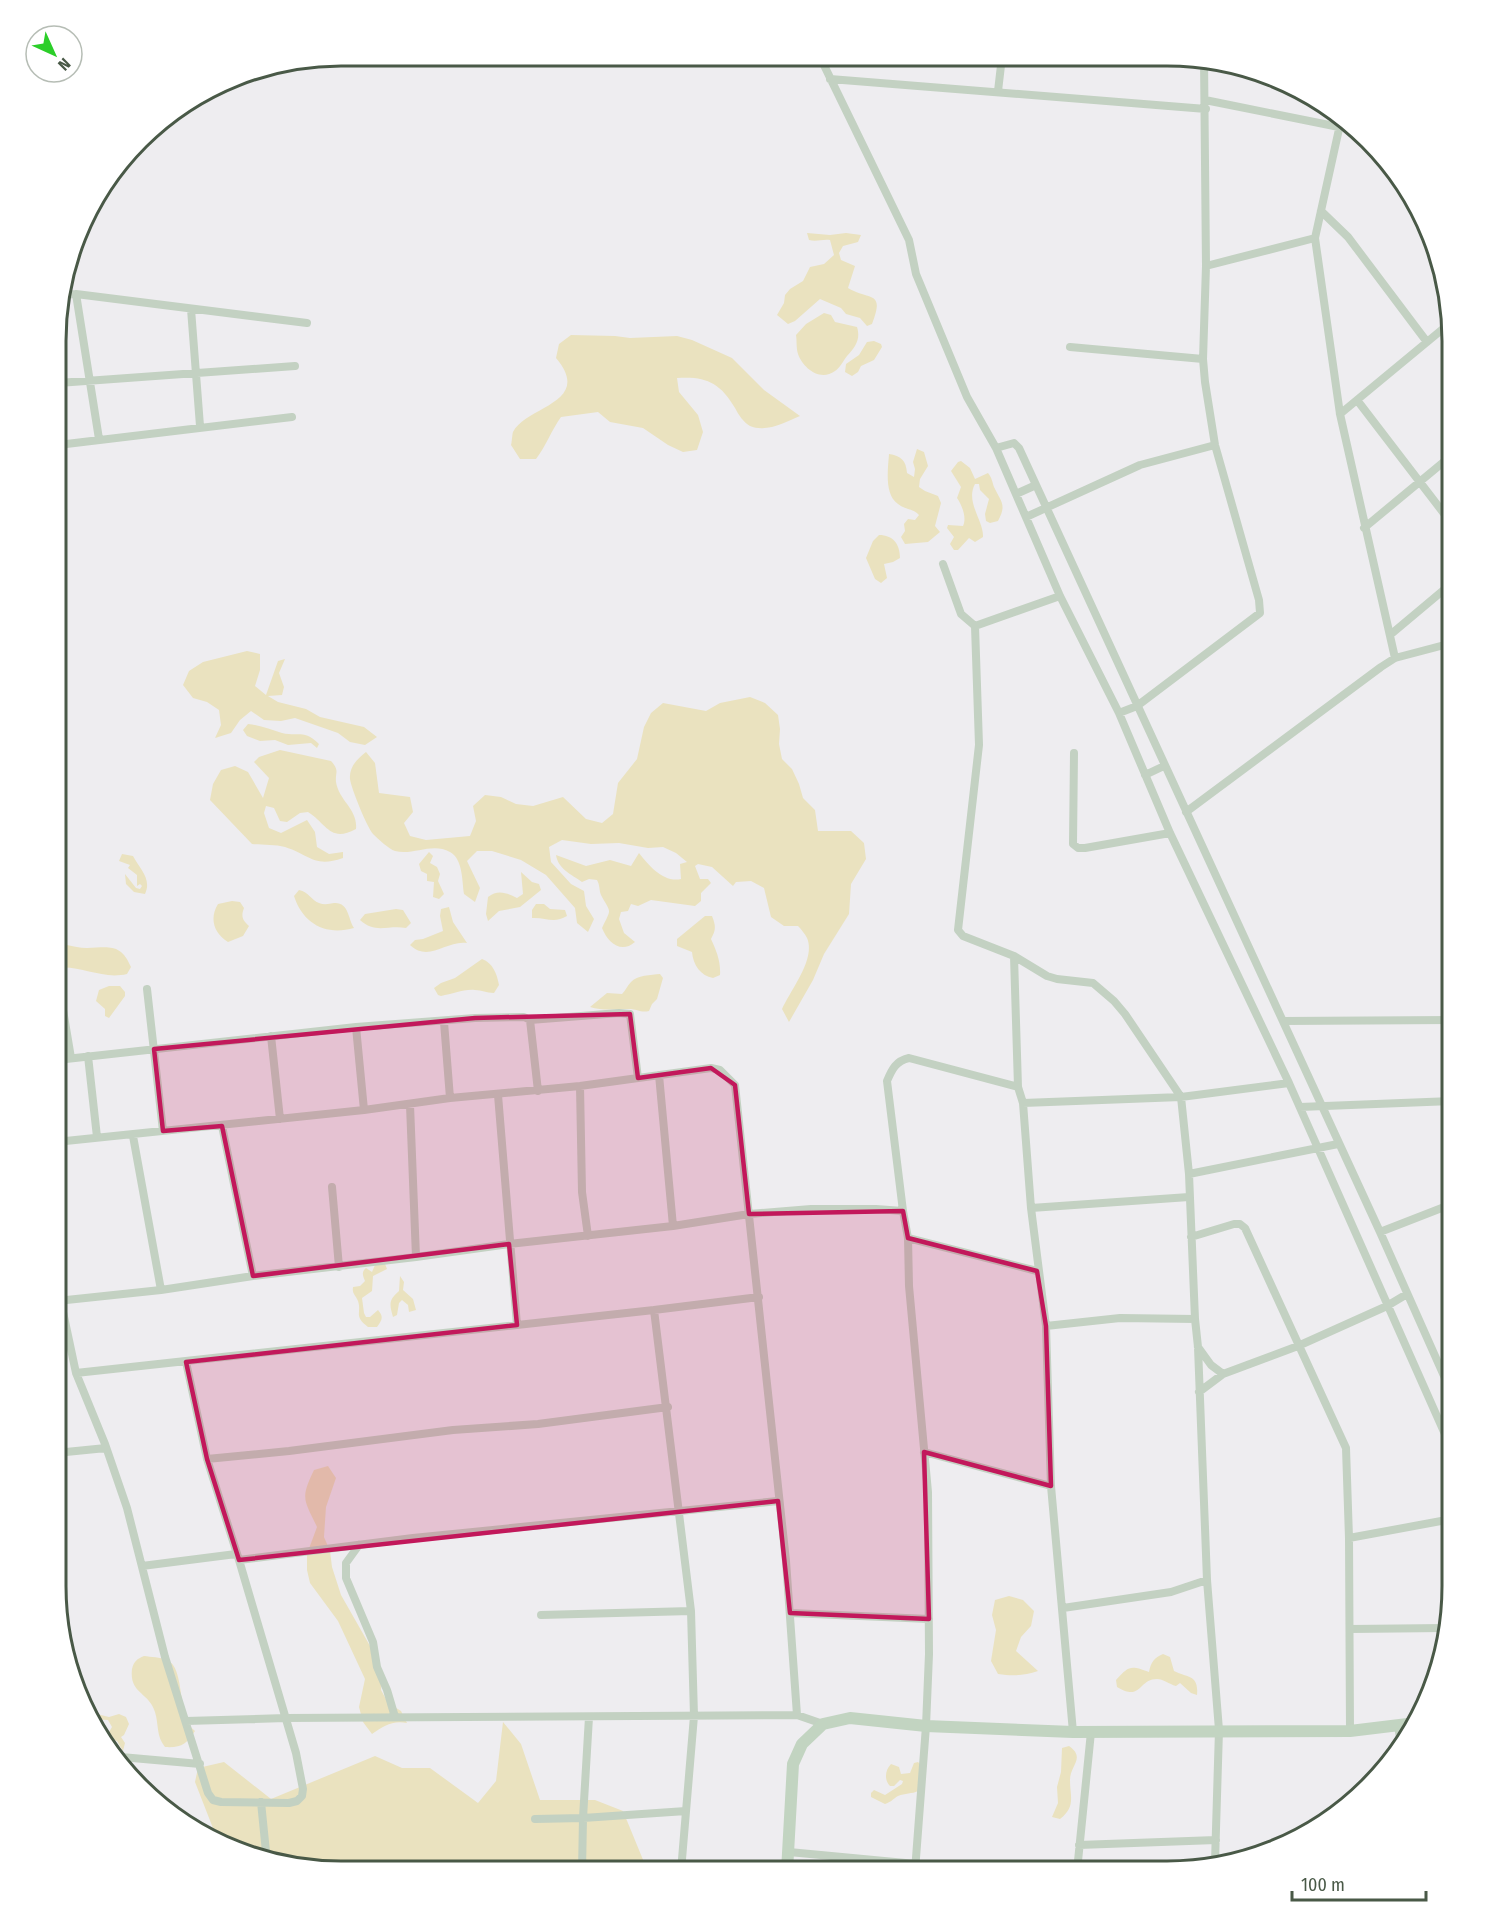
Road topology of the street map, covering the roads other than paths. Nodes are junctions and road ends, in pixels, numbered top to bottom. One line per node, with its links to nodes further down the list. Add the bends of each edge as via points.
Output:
1 (824, 66): 4 (street)
2 (1001, 66): 5 (street)
3 (1204, 68): 6 (street)
4 (830, 79): 5 (street); 31 (street, via 909,240 916,274 967,397)
5 (998, 91): 6 (street)
6 (1206, 104): 7 (street); 11 (street)
7 (1333, 122)
8 (1339, 127): 9 (street)
9 (1321, 210): 10 (street); 17 (street, via 1348,237)
10 (1315, 238): 11 (street); 25 (street)
11 (1206, 266): 19 (street)
12 (70, 294): 13 (street)
13 (76, 294): 14 (street); 22 (street)
14 (191, 309): 15 (street); 21 (street)
15 (307, 323)
16 (1441, 330): 17 (street)
17 (1427, 342): 24 (street)
18 (1070, 346): 19 (street)
19 (1203, 359): 30 (street)
20 (295, 366): 21 (street)
21 (196, 373): 22 (street); 27 (street)
22 (90, 381): 23 (street); 28 (street)
23 (66, 382)
24 (1357, 400): 25 (street); 33 (street)
25 (1340, 414): 39 (street)
26 (292, 417): 27 (street)
27 (200, 426): 28 (street)
28 (99, 439): 29 (street)
29 (66, 444)
30 (1215, 445): 36 (street, via 1140,465); 47 (street, via 1260,613)
31 (996, 448): 34 (street, via 1014,443); 35 (street)
32 (1442, 463): 33 (street)
33 (1420, 482): 37 (street); 39 (street)
34 (1036, 485): 35 (street); 36 (street)
35 (1016, 494): 38 (street)
36 (1046, 508): 38 (street); 47 (street)
37 (1442, 511)
38 (1026, 517): 42 (street)
39 (1364, 528): 44 (street)
40 (943, 564): 43 (street, via 961,614)
41 (1442, 591): 44 (street)
42 (1060, 596): 43 (street); 48 (street)
43 (975, 626): 54 (street, via 979,745 958,930 963,936)
44 (1390, 635): 46 (street)
45 (1442, 646): 46 (street)
46 (1395, 658): 52 (street)
47 (1137, 706): 48 (street); 50 (street)
48 (1119, 713): 51 (street)
49 (1074, 753): 53 (street, via 1073,844 1085,848)
50 (1164, 766): 51 (street); 52 (street)
51 (1145, 775): 53 (street)
52 (1186, 812): 58 (street)
53 (1170, 833): 69 (street)
54 (1014, 956): 71 (street); 74 (street, via 1047,976 1097,986 1125,1014)
55 (147, 989): 63 (street)
56 (530, 1020): 59 (street, via 524,1017); 68 (street, via 630,1014); 72 (street)
57 (1442, 1020): 58 (street)
58 (1283, 1021): 79 (street)
59 (444, 1022): 60 (street); 75 (street)
60 (356, 1027): 62 (street); 81 (street)
61 (66, 1028): 65 (street)
62 (271, 1036): 63 (street); 82 (street)
63 (154, 1049): 64 (street); 84 (street)
64 (88, 1056): 65 (street); 86 (street)
65 (71, 1058): 66 (street)
66 (66, 1059)
67 (659, 1075): 68 (street); 96 (street, via 711,1068 720,1070 735,1085); 97 (street)
68 (638, 1078): 70 (street)
69 (1289, 1083): 74 (street); 80 (street)
70 (580, 1086): 72 (street); 99 (street, via 582,1192)
71 (1018, 1087): 77 (street); 95 (street, via 909,1058 893,1068 887,1081)
72 (538, 1091): 73 (street)
73 (498, 1095): 75 (street); 102 (street)
74 (1181, 1097): 77 (street); 90 (street)
75 (450, 1098): 78 (street)
76 (1442, 1101): 79 (street)
77 (1023, 1103): 93 (street)
78 (410, 1105): 81 (street); 103 (street)
79 (1321, 1105): 80 (street); 88 (street)
80 (1300, 1107): 89 (street)
81 (364, 1110): 82 (street)
82 (280, 1119): 83 (street)
83 (222, 1126): 84 (street); 106 (street)
84 (163, 1131): 85 (street)
85 (133, 1136): 86 (street); 107 (street)
86 (97, 1137): 87 (street)
87 (66, 1141)
88 (1338, 1144): 89 (street); 98 (street)
89 (1318, 1149): 90 (street); 111 (street)
90 (1189, 1174): 92 (street)
91 (332, 1187): 104 (street)
92 (1189, 1197): 93 (street); 100 (street)
93 (1031, 1208): 105 (street)
94 (1442, 1208): 98 (street)
95 (903, 1211): 96 (street, via 811,1209); 101 (street)
96 (749, 1214): 97 (street); 109 (street)
97 (673, 1226): 99 (street)
98 (1380, 1232): 108 (street)
99 (588, 1236): 102 (street)
100 (1191, 1237): 113 (street); 117 (street, via 1234,1224 1245,1228)
101 (908, 1238): 105 (street); 128 (street)
102 (509, 1244): 103 (street); 114 (street)
103 (416, 1257): 104 (street)
104 (339, 1267): 106 (street)
105 (1037, 1271): 115 (street)
106 (253, 1276): 107 (street)
107 (161, 1290): 110 (street)
108 (1407, 1294): 111 (street); 120 (street)
109 (759, 1297): 112 (street); 131 (street)
110 (66, 1300)
111 (1387, 1306): 117 (street); 125 (street)
112 (654, 1310): 114 (street); 124 (street)
113 (1195, 1319): 115 (street, via 1120,1318); 118 (street)
114 (517, 1325): 119 (street)
115 (1046, 1326): 130 (street)
116 (66, 1333): 121 (street)
117 (1298, 1346): 122 (street); 134 (street, via 1346,1448)
118 (1198, 1347): 122 (street); 123 (street)
119 (186, 1362): 121 (street); 129 (street)
120 (1442, 1372)
121 (76, 1373): 126 (street)
122 (1222, 1374): 123 (street)
123 (1199, 1392): 138 (street)
124 (668, 1407): 129 (street); 132 (street)
125 (1442, 1428)
126 (106, 1448): 127 (street); 137 (street, via 128,1508)
127 (66, 1452)
128 (924, 1452): 130 (street); 143 (street)
129 (207, 1459): 136 (street)
130 (1051, 1486): 139 (street)
131 (778, 1502): 132 (street); 141 (street)
132 (679, 1510): 135 (street); 140 (street)
133 (1442, 1521): 134 (street)
134 (1349, 1538): 145 (street)
135 (359, 1545): 136 (street); 148 (street, via 346,1563 346,1578 373,1642 377,1667)
136 (238, 1557): 137 (street); 150 (street)
137 (142, 1566): 151 (street)
138 (1208, 1580): 139 (street, via 1171,1592); 156 (street)
139 (1063, 1608): 158 (street)
140 (691, 1611): 142 (street); 147 (street)
141 (790, 1613): 143 (street); 146 (street)
142 (541, 1615)
143 (929, 1619): 155 (street)
144 (1439, 1628): 145 (street)
145 (1350, 1629): 157 (street)
146 (797, 1715): 147 (street); 152 (street)
147 (694, 1716): 149 (street); 164 (street)
148 (395, 1717): 149 (street); 150 (street)
149 (590, 1717): 165 (street)
150 (286, 1718): 151 (street); 163 (street, via 302,1796 289,1803)
151 (186, 1721): 162 (street)
152 (823, 1724): 155 (street, via 850,1718); 170 (street, via 802,1744 793,1764)
153 (1404, 1724): 154 (street)
154 (1398, 1725): 157 (street); 160 (street)
155 (926, 1726): 158 (street); 176 (street)
156 (1219, 1730): 157 (street); 159 (street); 167 (street)
157 (1350, 1731)
158 (1073, 1732): 159 (street)
159 (1090, 1732): 168 (street)
160 (1399, 1733)
161 (127, 1757): 162 (street)
162 (200, 1764): 163 (street, via 213,1800)
163 (261, 1802): 169 (street)
164 (686, 1811): 165 (street); 173 (street)
165 (583, 1818): 166 (street); 172 (street)
166 (535, 1819)
167 (1216, 1840): 168 (street); 171 (street)
168 (1079, 1845): 177 (street)
169 (266, 1851)
170 (789, 1852): 174 (street); 175 (street)
171 (1215, 1857)
172 (582, 1861)
173 (682, 1861)
174 (788, 1861)
175 (865, 1861)
176 (916, 1861)
177 (1078, 1861)

